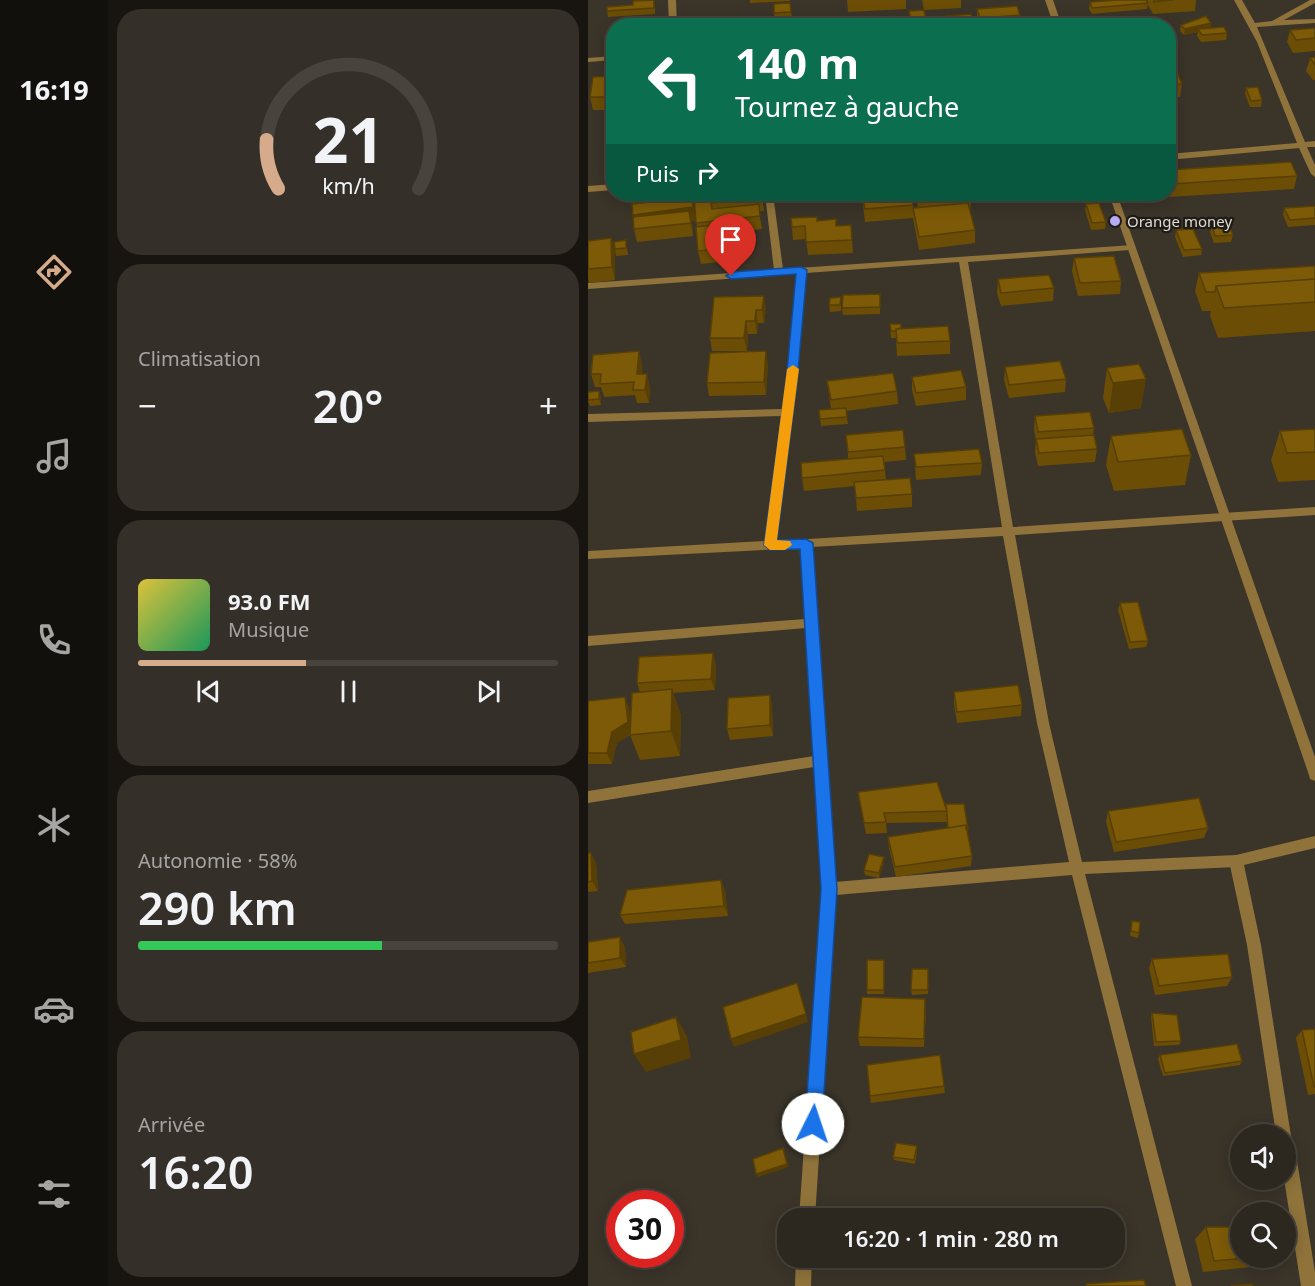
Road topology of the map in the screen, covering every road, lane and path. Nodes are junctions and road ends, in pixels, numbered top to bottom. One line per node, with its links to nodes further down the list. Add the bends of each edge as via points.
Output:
1 (672, 0): 6 (street)
2 (1049, 0): 7 (street)
3 (1238, 0): 10 (street)
4 (1315, 0): 5 (street)
5 (1303, 2): 9 (street)
6 (673, 18)
7 (1055, 18)
8 (1315, 21): 9 (street)
9 (1274, 23): 10 (street)
10 (1254, 25): 14 (street)
11 (606, 59): 12 (street)
12 (588, 60)
13 (1315, 144): 14 (street)
14 (1301, 145): 15 (street); 16 (street)
15 (1176, 156)
16 (1315, 174)
17 (606, 188): 18 (street)
18 (588, 189)
19 (770, 201): 24 (street)
20 (1115, 201): 21 (street)
21 (1130, 247): 22 (street); 29 (street)
22 (963, 259): 23 (street); 30 (street)
23 (801, 270): 24 (street); 26 (street)
24 (779, 272): 25 (street)
25 (588, 286)
26 (788, 412): 27 (street); 32 (street)
27 (588, 418)
28 (1315, 511): 29 (street)
29 (1226, 518): 30 (street); 37 (street)
30 (1008, 530): 31 (street); 41 (street, via 1043,723)
31 (806, 543): 32 (street); 34 (street)
32 (770, 545): 33 (street)
33 (588, 555)
34 (812, 623): 35 (street); 36 (street)
35 (588, 641)
36 (822, 760): 38 (street); 42 (street)
37 (1315, 775)
38 (588, 797)
39 (1315, 842): 40 (street)
40 (1236, 861): 41 (street); 43 (street, via 1254,945)
41 (1077, 868): 42 (street); 48 (street)
42 (829, 889): 45 (street)
43 (1282, 1124)
44 (1293, 1190): 49 (street)
45 (808, 1208)
46 (803, 1268): 47 (street)
47 (802, 1286)
48 (1184, 1286)
49 (1308, 1286)

